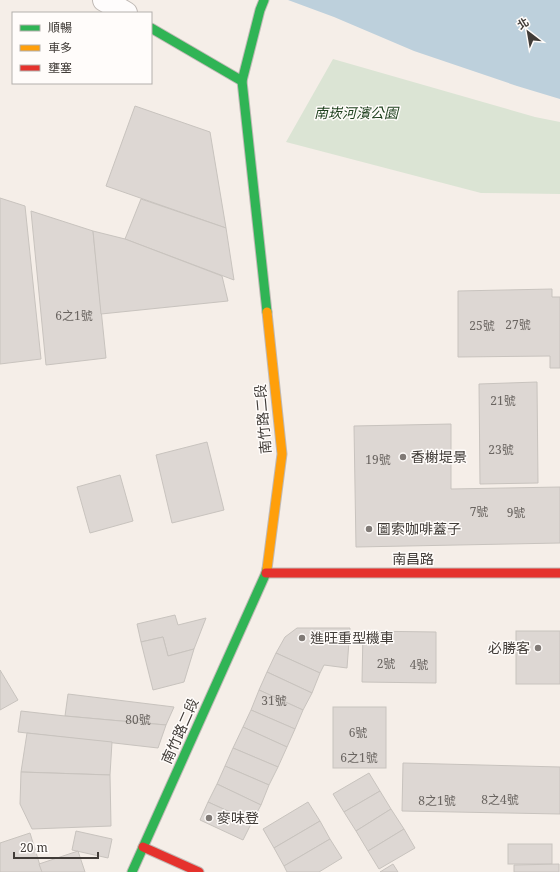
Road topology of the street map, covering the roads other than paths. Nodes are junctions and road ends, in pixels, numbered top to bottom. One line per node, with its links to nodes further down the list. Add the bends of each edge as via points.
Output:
1 (104, 0): 3 (street)
2 (264, 0): 5 (street, 南竹路二段)
3 (124, 12)
4 (152, 29): 5 (street)
5 (242, 81): 6 (street, 南竹路二段, via 282,454)
6 (266, 573): 7 (street, 南昌路); 8 (street, 南竹路二段)
7 (560, 573)
8 (143, 847): 9 (street, 南竹路二段); 10 (street)
9 (132, 872)
10 (199, 872)

